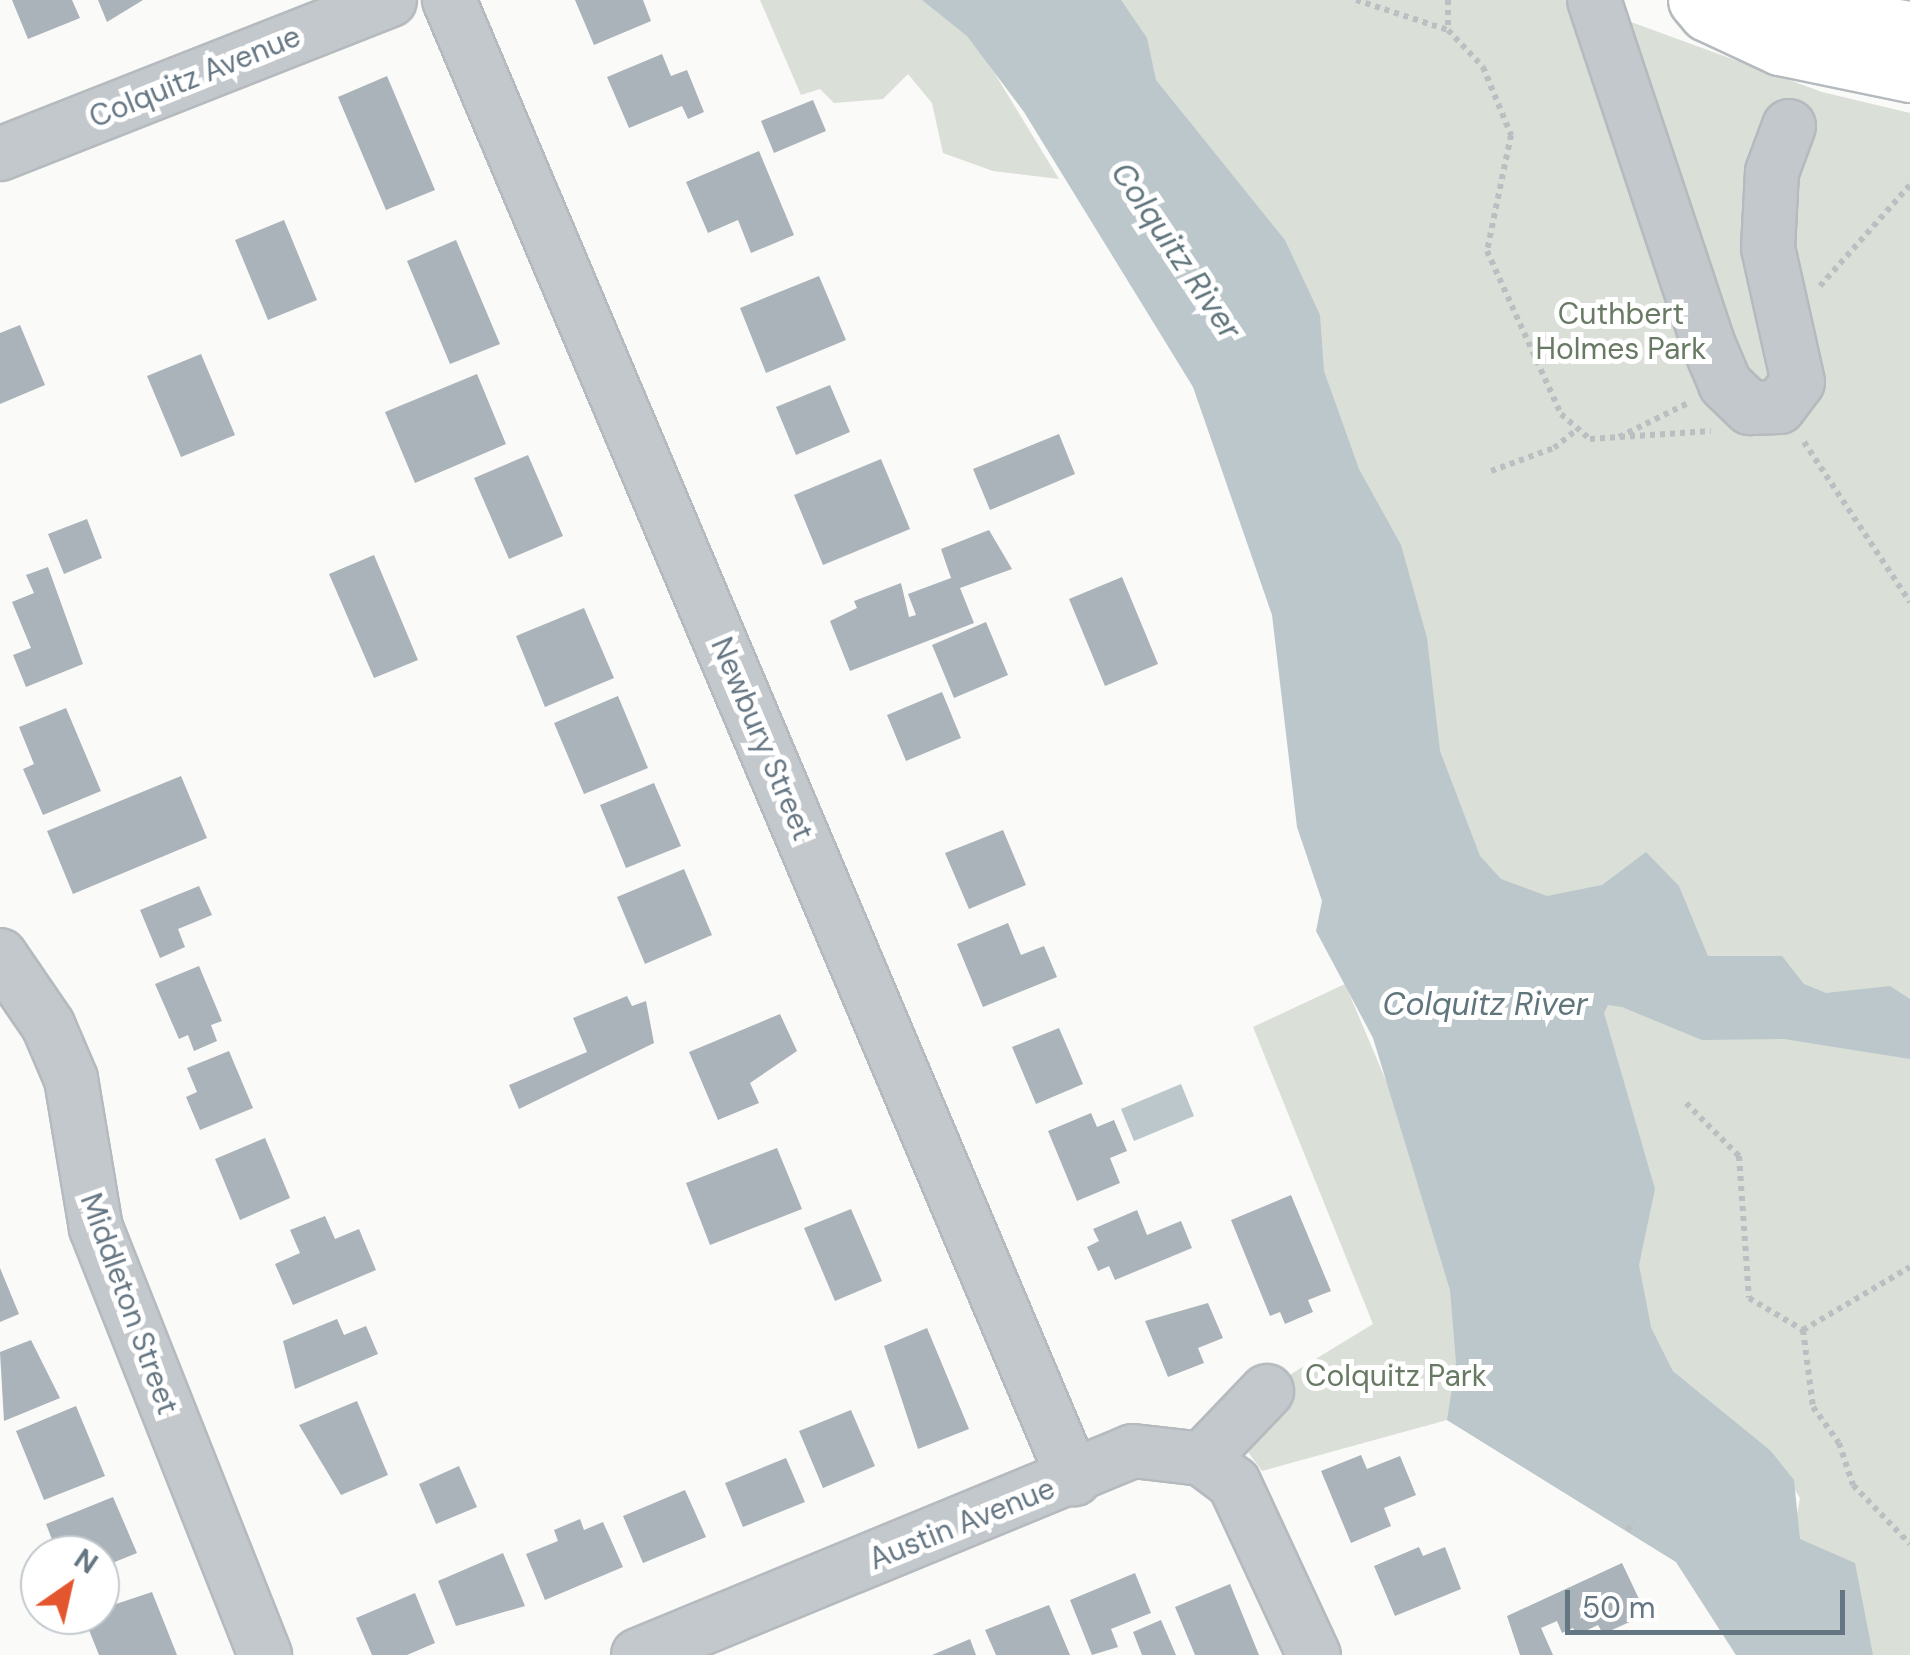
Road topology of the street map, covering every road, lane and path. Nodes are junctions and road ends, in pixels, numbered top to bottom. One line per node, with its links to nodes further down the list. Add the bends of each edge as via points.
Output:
1 (390, 0): 12 (street, Colquitz Avenue)
2 (449, 0): 27 (street, Newbury Street)
3 (1356, 0): 8 (path)
4 (1448, 0): 8 (path)
5 (1594, 0): 15 (street)
6 (1696, 0): 10 (main road, via 1707,14 1780,47)
7 (1738, 0): 9 (main road)
8 (1448, 30): 16 (path, via 1483,67 1512,135 1486,251 1525,344)
9 (1910, 30)
10 (1910, 74)
11 (1789, 126): 14 (street, via 1767,206 1776,292)
12 (0, 154)
13 (1910, 185): 14 (path)
14 (1789, 327): 15 (street, via 1798,365 1793,399)
15 (1723, 406): 18 (path); 18 (path)
16 (1576, 430): 18 (path); 19 (path, via 1554,448)
17 (1798, 433): 20 (path)
18 (1614, 439)
19 (1491, 472)
20 (1910, 602)
21 (0, 956): 31 (street, Middleton Street, via 48,1025 71,1079 96,1228)
22 (1686, 1103): 24 (path, via 1739,1156 1749,1298)
23 (1910, 1267): 24 (path)
24 (1803, 1330): 30 (path, via 1813,1407 1853,1484)
25 (1267, 1391): 26 (street)
26 (1202, 1459): 27 (street, Austin Avenue, via 1133,1451); 33 (street, via 1234,1483)
27 (1074, 1479): 32 (street, Austin Avenue)
28 (1635, 1522): 29 (path)
29 (1627, 1530)
30 (1910, 1544)
31 (265, 1655)
32 (638, 1655)
33 (1314, 1655)

